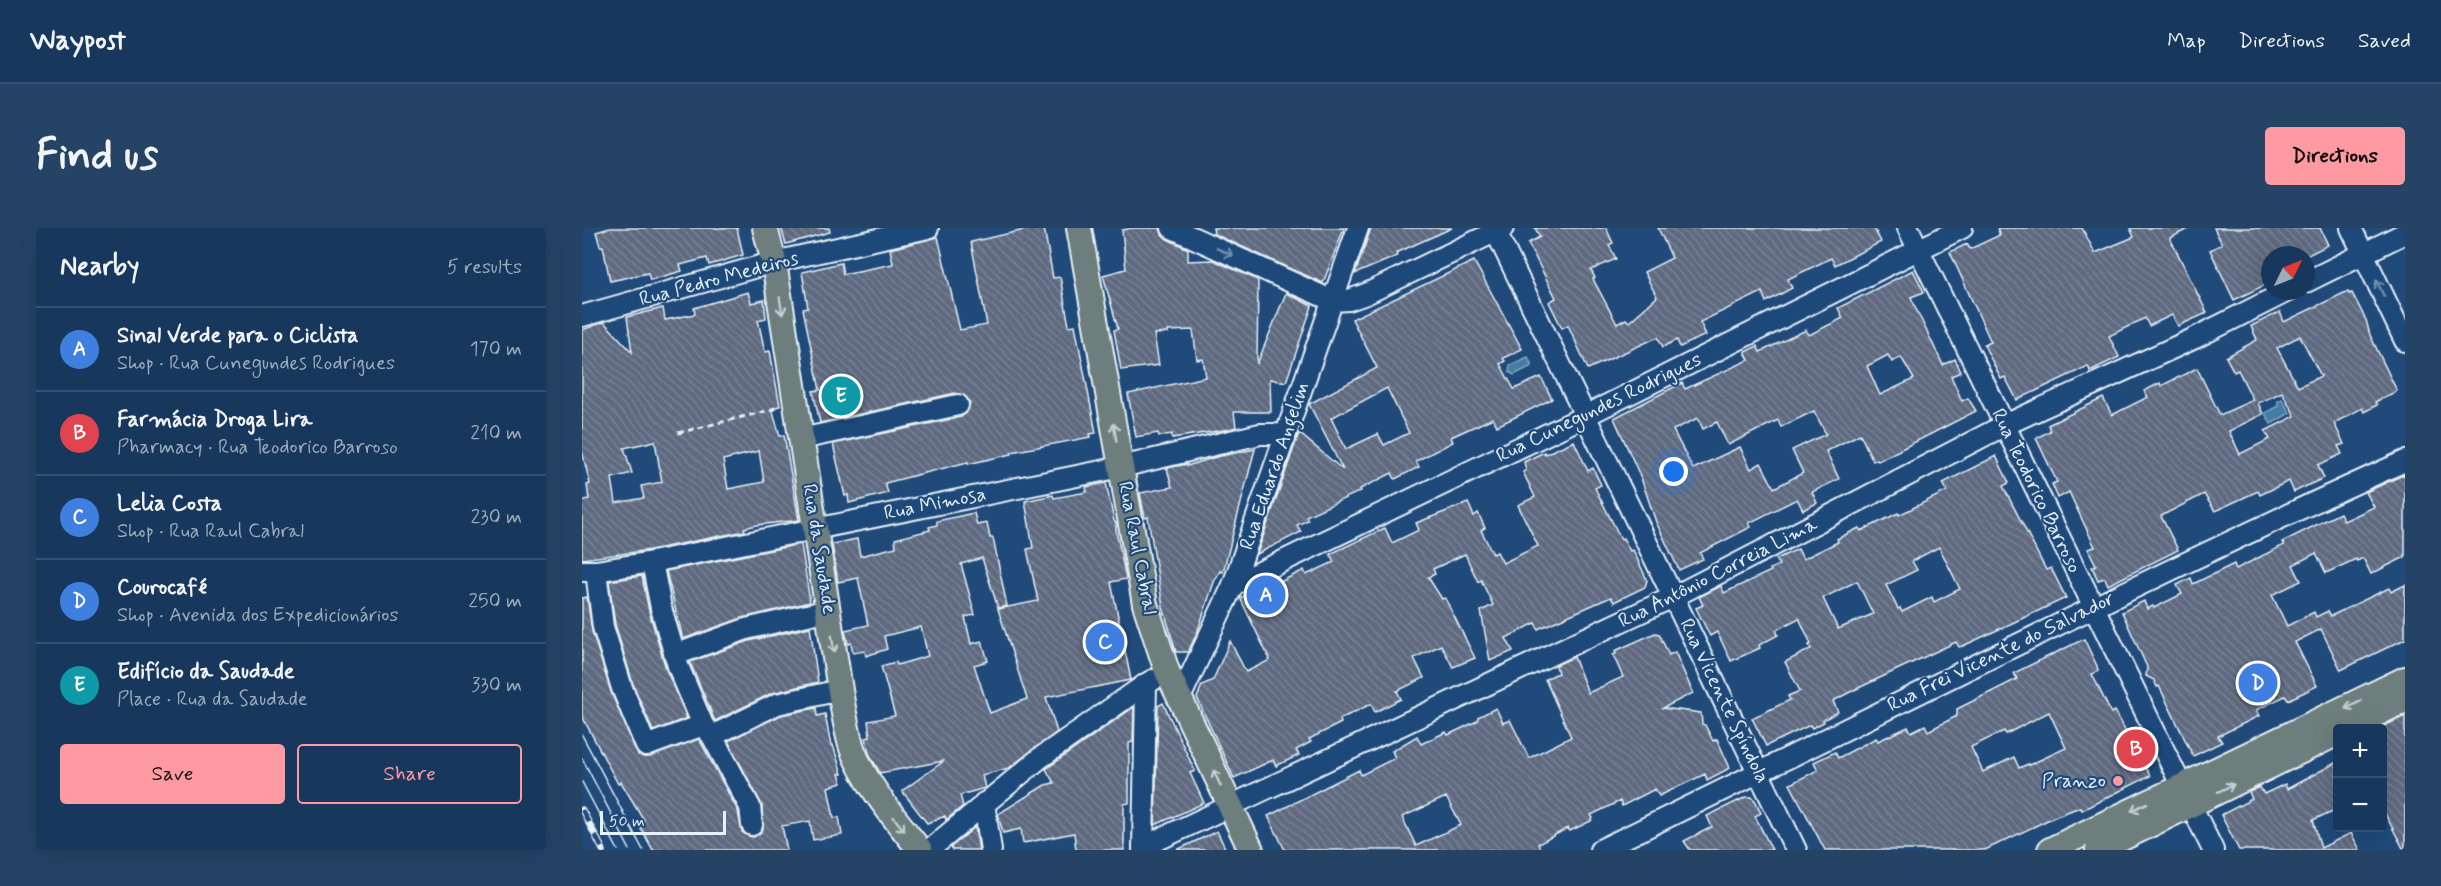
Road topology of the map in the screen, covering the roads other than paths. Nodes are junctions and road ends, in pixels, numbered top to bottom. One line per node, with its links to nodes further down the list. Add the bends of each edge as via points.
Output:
1 (765, 228): 14 (main road, Rua da Saudade)
2 (928, 228): 11 (street, Rua Pedro Medeiros)
3 (1079, 228): 26 (main road, Rua Raul Cabral, one-way to 3)
4 (1172, 228): 17 (street, one-way to 17)
5 (1358, 228): 17 (street, Rua Eduardo Angelim)
6 (1908, 228): 12 (street, Rua Teodorico Barroso)
7 (1962, 228): 12 (street, Rua Cunegundes Rodrigues)
8 (2350, 228): 13 (street)
9 (1498, 229): 17 (street, via 1366,294); 21 (street, Rua Vicente Spíndola)
10 (2405, 233): 13 (street)
11 (867, 235): 14 (street, Rua Pedro Medeiros)
12 (1918, 249): 21 (street, Rua Cunegundes Rodrigues); 22 (street, Rua Teodorico Barroso)
13 (2363, 254): 15 (street); 19 (street, one-way to 13)
14 (774, 262): 18 (street, Rua Pedro Medeiros); 23 (main road, Rua da Saudade, one-way to 23)
15 (2315, 278)
16 (2270, 300): 22 (street, Rua Antônio Correia Lima)
17 (1333, 301): 24 (street, Rua Eduardo Angelim)
18 (582, 316)
19 (2405, 341)
20 (958, 405): 23 (street)
21 (1586, 416): 30 (street, Rua Cunegundes Rodrigues); 31 (street, Rua Vicente Spíndola)
22 (2005, 425): 31 (street, Rua Antônio Correia Lima); 32 (street, Rua Teodorico Barroso)
23 (801, 439): 27 (main road, Rua da Saudade)
24 (1285, 439): 26 (street, Rua Mimosa, via 1260,434); 30 (street, Rua Eduardo Angelim)
25 (2405, 461): 32 (street, Rua Frei Vicente do Salvador)
26 (1121, 467): 27 (street, Rua Mimosa); 35 (main road, Rua Raul Cabral, via 1145,604)
27 (814, 528): 28 (street, Rua Mimosa); 33 (main road, Rua da Saudade)
28 (652, 562): 29 (street, Rua Mimosa); 34 (street)
29 (589, 571): 42 (street, via 622,688 646,746)
30 (1233, 585): 39 (street, Rua Eduardo Angelim)
31 (1673, 597): 44 (street, Rua Vicente Spíndola); 47 (street, Rua Antônio Correia Lima)
32 (2092, 606): 44 (street, Rua Frei Vicente do Salvador); 45 (street, Rua Teodorico Barroso)
33 (828, 610): 34 (street, via 762,624); 38 (main road, Rua da Saudade, one-way to 38)
34 (675, 655): 42 (street)
35 (1167, 671): 37 (street); 39 (main road, Rua Raul Cabral)
36 (2405, 679): 45 (main road, one-way to 45)
37 (1146, 684): 46 (street); 49 (street)
38 (840, 690): 42 (street, via 777,704); 50 (main road, Rua da Saudade, one-way to 50, via 851,747 872,785)
39 (1180, 699): 47 (main road, Rua Raul Cabral, one-way to 39)
40 (2405, 700): 41 (main road)
41 (2358, 724)
42 (708, 731): 48 (street, via 750,807)
43 (2333, 736): 45 (main road, one-way to 43)
44 (1759, 773): 54 (street, Rua Frei Vicente do Salvador); 55 (street, Rua Vicente Spíndola)
45 (2186, 796): 56 (main road, one-way to 56); 57 (main road); 58 (street, Rua Teodorico Barroso)
46 (984, 803): 51 (street); 52 (street)
47 (1230, 806): 49 (street, Rua Antônio Correia Lima); 53 (main road, Rua Raul Cabral)
48 (752, 825)
49 (1143, 848)
50 (920, 850)
51 (930, 850)
52 (991, 850)
53 (1251, 850)
54 (1600, 850)
55 (1796, 850)
56 (2050, 850)
57 (2098, 850)
58 (2212, 850)

